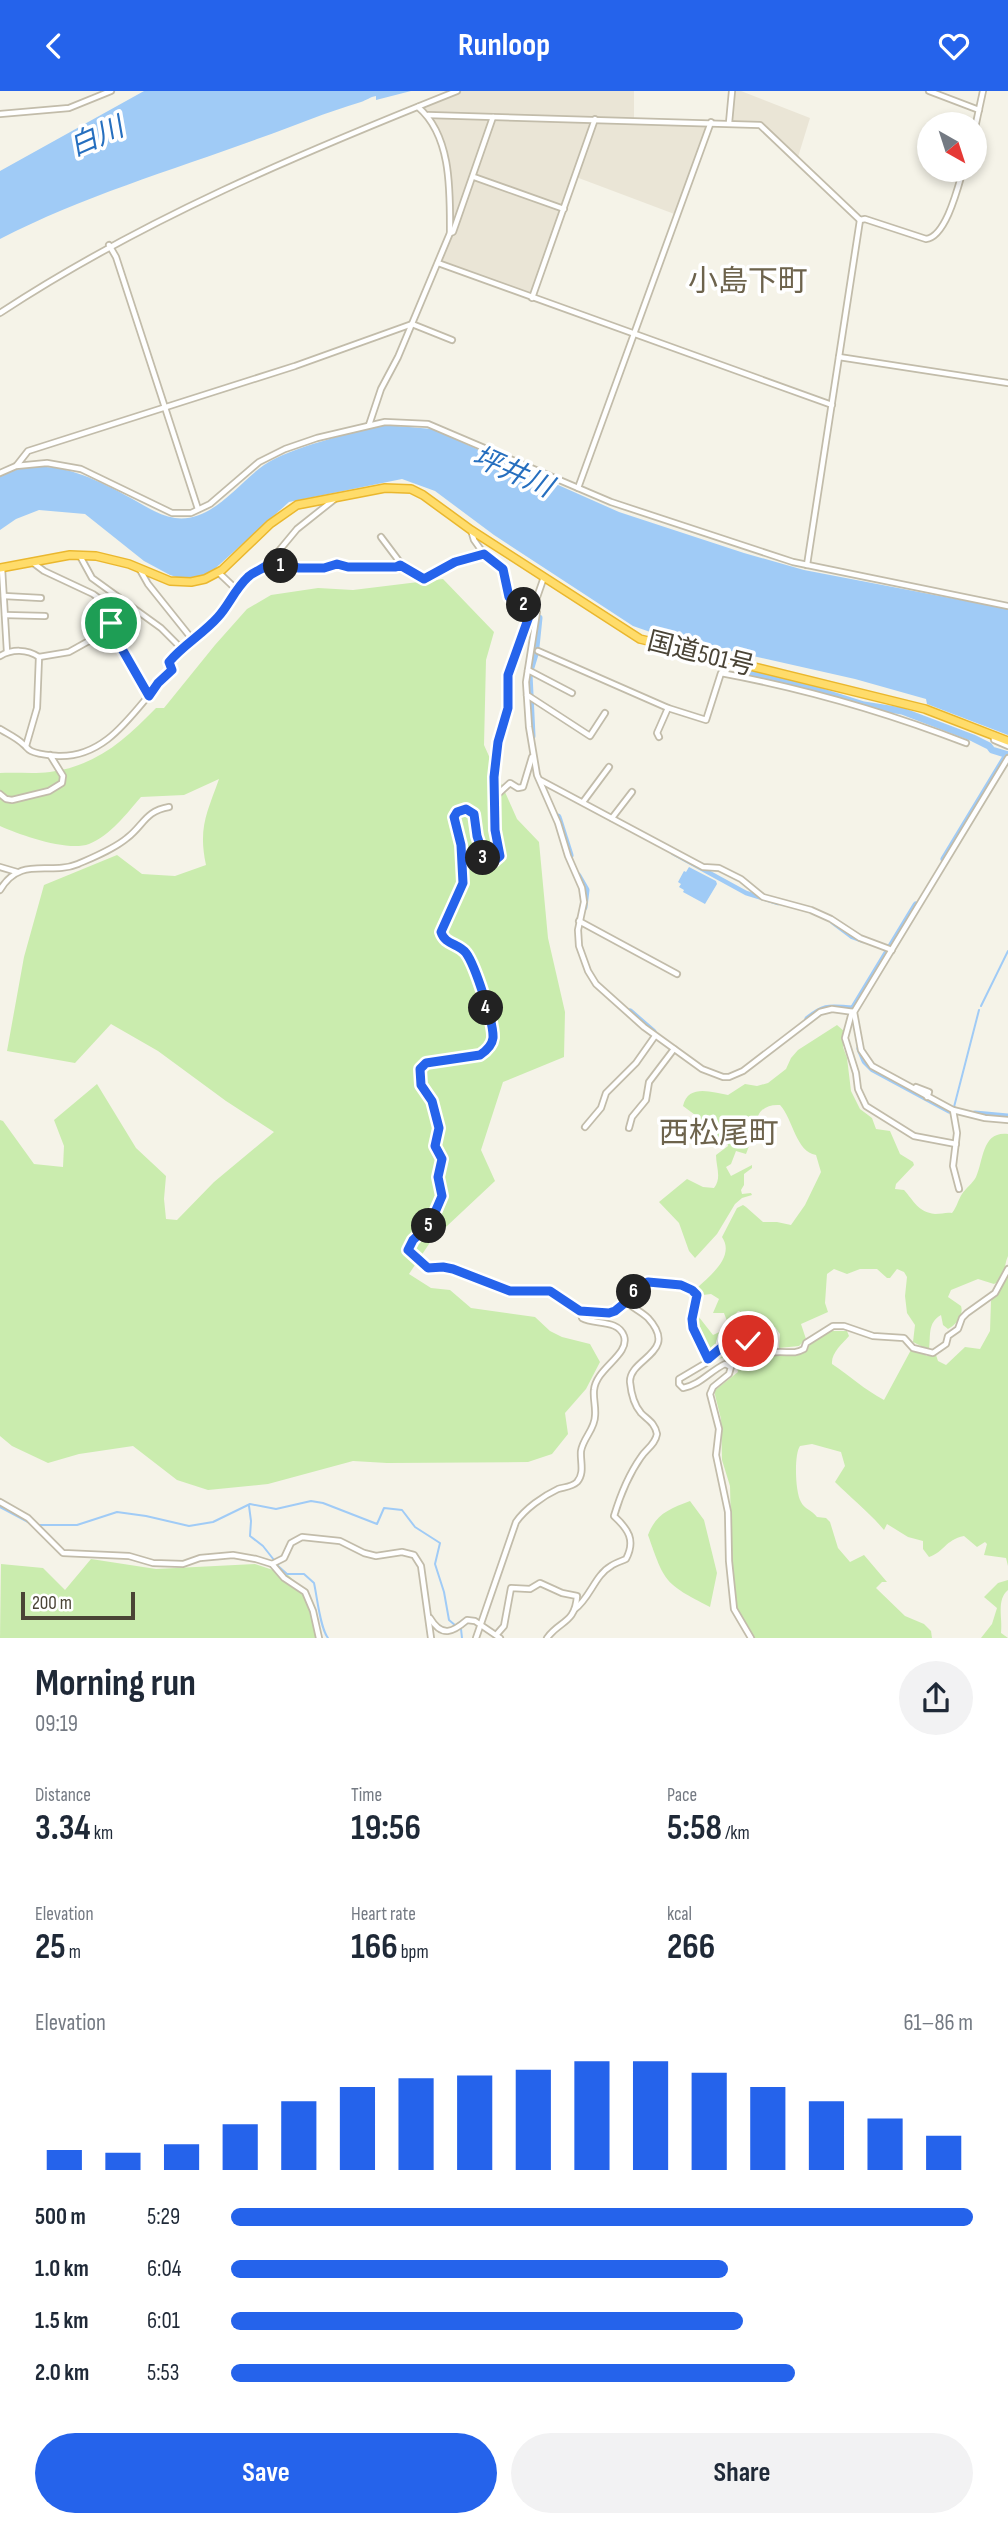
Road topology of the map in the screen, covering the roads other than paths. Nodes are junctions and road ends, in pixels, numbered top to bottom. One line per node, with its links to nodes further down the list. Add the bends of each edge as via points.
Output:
1 (111, 91): 8 (street, via 69,108)
2 (457, 91): 6 (street)
3 (732, 91): 13 (street)
4 (929, 91): 7 (street)
5 (984, 91): 7 (street)
6 (418, 107): 9 (street); 19 (street, via 221,190)
7 (979, 110)
8 (0, 114)
9 (428, 115): 10 (street); 18 (street, via 442,142)
10 (493, 117): 11 (street); 14 (street)
11 (595, 119): 12 (street); 16 (street)
12 (711, 122): 13 (street); 24 (street)
13 (729, 123): 17 (street, via 760,125)
14 (474, 177): 16 (street); 18 (street)
15 (959, 182): 17 (street, via 942,227 931,239)
16 (565, 209): 21 (street)
17 (860, 220): 26 (street)
18 (450, 233): 20 (street)
19 (109, 245): 22 (street); 29 (street)
20 (438, 263): 21 (street); 23 (street)
21 (532, 298): 24 (street)
22 (0, 313)
23 (412, 324): 25 (street); 29 (street); 30 (street)
24 (634, 334): 28 (street); 33 (street)
25 (452, 340)
26 (839, 357): 27 (street); 28 (street)
27 (1008, 383)
28 (832, 405): 43 (street)
29 (164, 406): 31 (street, via 28,451); 35 (street)
30 (369, 425): 33 (street, via 428,424); 35 (street, via 317,437 267,457)
31 (16, 466): 32 (street); 35 (street, via 47,463 81,469 172,513)
32 (0, 473)
33 (578, 488): 43 (street, via 645,515)
34 (337, 497): 36 (highway, 国道501号, via 385,488 411,489); 41 (street, via 297,529); 46 (highway, 国道501号, via 288,509)
35 (198, 509)
36 (471, 530): 38 (street); 47 (highway, 国道501号)
37 (381, 537): 42 (street)
38 (484, 554): 42 (street, via 455,562 424,579); 52 (street, via 503,569 509,597)
39 (80, 555): 40 (highway, 国道501号); 45 (highway, 国道501号); 59 (street, via 92,578)
40 (32, 561): 44 (highway, 国道501号); 56 (street, via 102,600)
41 (271, 562): 42 (street, via 299,568); 48 (street)
42 (400, 565)
43 (807, 565): 51 (street)
44 (1, 568): 49 (street)
45 (139, 568): 46 (highway, 国道501号, via 180,582); 58 (street)
46 (219, 572): 48 (street)
47 (544, 577): 52 (street); 73 (highway, 国道501号, via 640,639 925,709)
48 (237, 590): 58 (street, via 220,614)
49 (2, 592): 50 (street); 53 (street)
50 (41, 598)
51 (1008, 606)
52 (532, 608): 64 (street, via 538,617); 105 (street, via 508,675 508,708 498,742 494,777 500,856 493,862 485,860 474,814 466,809 457,812 463,883 441,932 466,953 493,1036 487,1051 480,1055 426,1063 420,1069 421,1085 432,1101 439,1128 435,1146 442,1159 438,1177 442,1196 430,1224 408,1250 428,1268 453,1269 510,1291 550,1291)
53 (3, 612): 54 (street); 61 (street)
54 (45, 617)
55 (131, 621): 56 (street)
56 (111, 623): 57 (street)
57 (114, 635): 63 (street, via 69,652); 66 (street)
58 (192, 639): 59 (street)
59 (181, 648): 66 (street, via 169,662 172,670)
60 (538, 651): 68 (street)
61 (8, 652): 62 (street); 63 (street)
62 (0, 656)
63 (39, 657): 74 (street, via 37,708)
64 (530, 670): 65 (street); 67 (street)
65 (572, 693)
66 (149, 696): 75 (street, via 98,746 79,755)
67 (529, 696): 69 (street, via 590,736); 76 (street)
68 (668, 708): 71 (street); 72 (street, via 706,720 721,673 883,712)
69 (606, 712)
70 (0, 729): 74 (street)
71 (659, 737)
72 (966, 743)
73 (1008, 744)
74 (26, 747): 75 (street)
75 (50, 755): 81 (street, via 63,776 56,788 12,800)
76 (533, 757): 79 (street); 82 (street, via 523,787 510,783)
77 (1008, 758): 90 (street)
78 (609, 767): 83 (street)
79 (539, 780): 83 (street); 89 (street, via 582,888)
80 (632, 792): 85 (street)
81 (0, 794)
82 (498, 794)
83 (583, 802): 85 (street)
84 (169, 807): 87 (street, via 155,809 127,839 78,864)
85 (612, 818): 90 (street, via 703,867 733,874 763,897 811,910 860,938)
86 (0, 867): 87 (street)
87 (18, 872): 88 (street)
88 (0, 890)
89 (580, 921): 91 (street); 93 (street, via 579,946 592,979)
90 (891, 949): 92 (street)
91 (677, 975)
92 (853, 1012): 94 (street, via 820,1012 765,1056 729,1077 710,1074); 96 (street, via 868,1063); 101 (street, via 845,1038 866,1106 914,1136)
93 (654, 1036): 94 (street); 99 (street, via 636,1063 606,1093 601,1108)
94 (674, 1049): 100 (street, via 649,1082 646,1100)
95 (916, 1087): 96 (street, via 929,1092)
96 (928, 1097): 97 (street)
97 (954, 1110): 98 (street); 101 (street)
98 (1008, 1120)
99 (585, 1127)
100 (629, 1128)
101 (956, 1144): 102 (street, via 953,1166)
102 (959, 1189)
103 (1008, 1269): 106 (street, via 991,1297 967,1313 946,1344 933,1353 919,1351 901,1338 833,1326 801,1351 767,1356 755,1353 748,1341 725,1336 722,1347)
104 (626, 1302): 105 (street, via 609,1313); 106 (street, via 648,1282 692,1290 697,1295 693,1328); 109 (street, via 648,1317 657,1332 652,1355 630,1378 635,1405 657,1434 642,1454 614,1515 630,1535 629,1553 603,1572)
105 (580, 1311): 111 (street, via 588,1322 616,1327 625,1344 595,1383 595,1418 581,1450 580,1477 553,1491 516,1522)
106 (708, 1359): 117 (street, via 679,1379 679,1384 683,1388 696,1385 719,1367 731,1367 710,1394 719,1429 716,1455 726,1493 734,1609)
107 (0, 1502): 108 (street, via 28,1518 63,1553 183,1564 233,1555)
108 (272, 1564): 110 (street, via 284,1558 291,1543 302,1537 340,1541 376,1556 410,1553 421,1566); 113 (street, via 305,1592)
109 (575, 1609): 112 (street, via 577,1596 540,1583 530,1589 511,1588); 116 (street, via 568,1622)
110 (428, 1615): 111 (street, via 443,1631 453,1632 471,1620); 114 (street)
111 (482, 1625): 112 (street); 115 (street)
112 (498, 1636)
113 (319, 1638)
114 (431, 1638)
115 (476, 1638)
116 (547, 1638)
117 (751, 1638)

